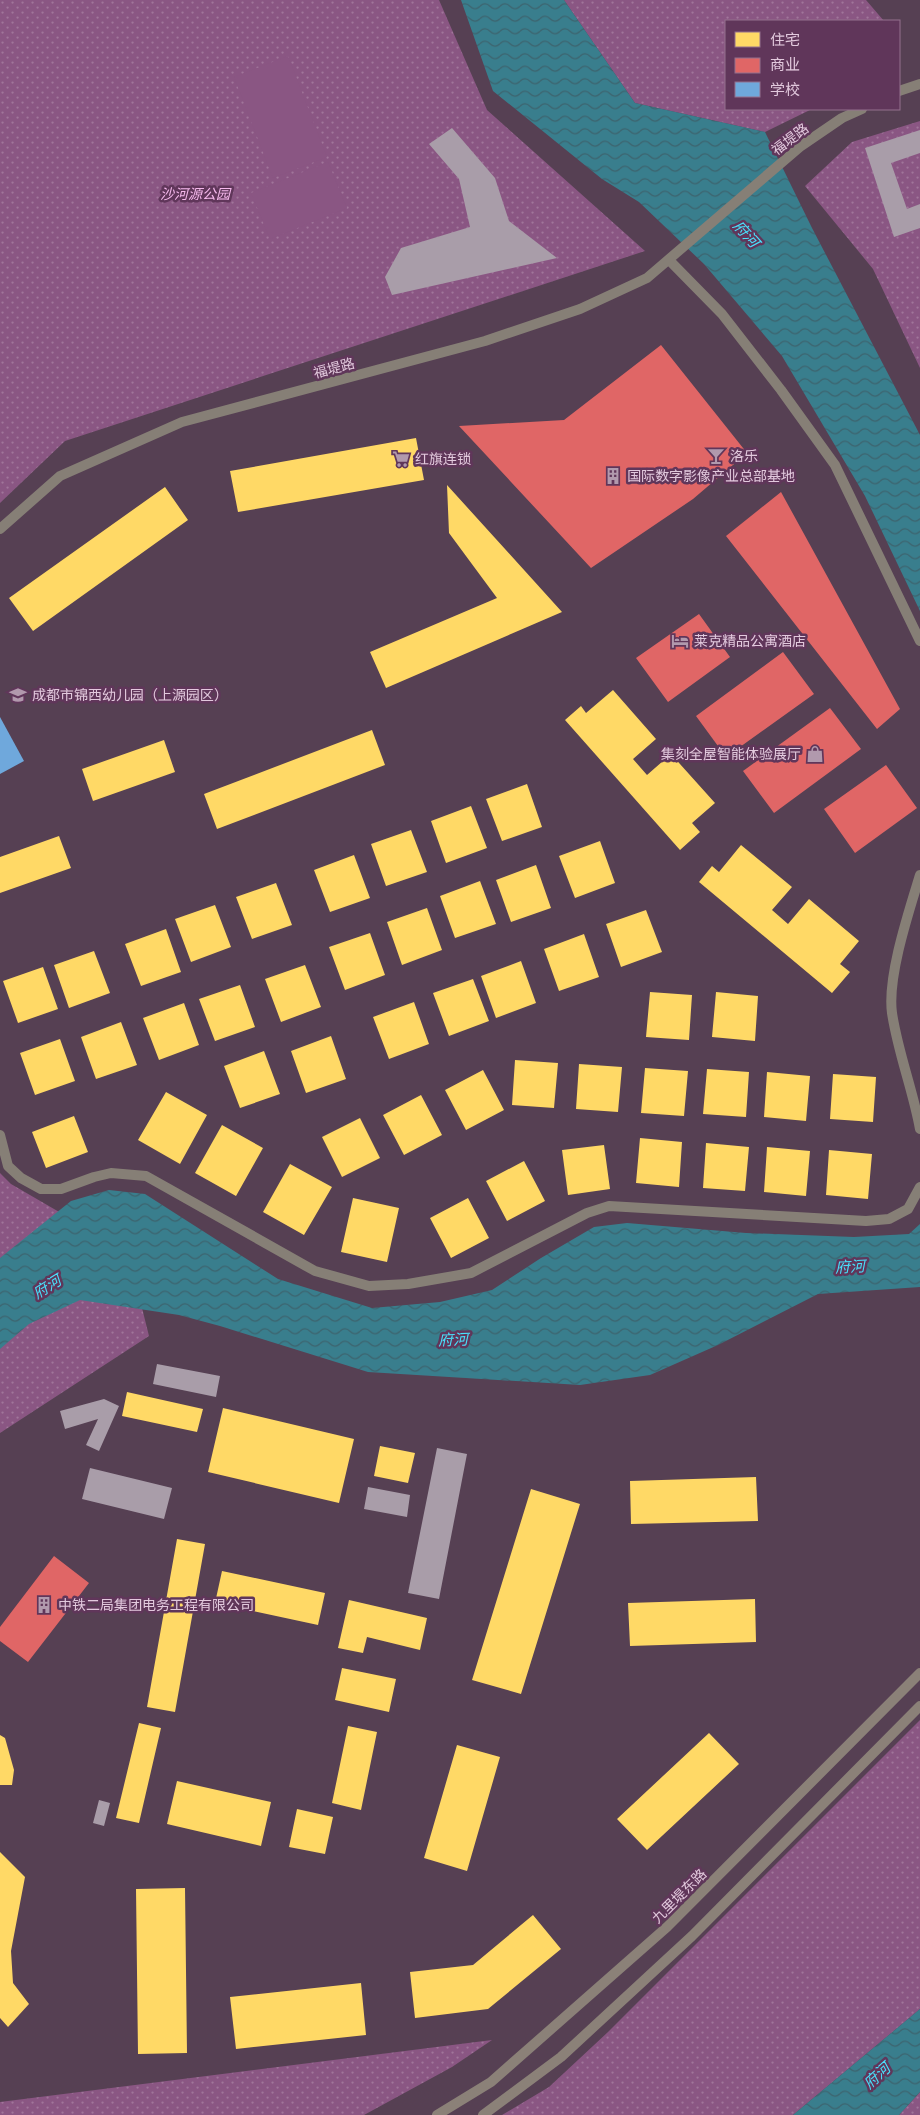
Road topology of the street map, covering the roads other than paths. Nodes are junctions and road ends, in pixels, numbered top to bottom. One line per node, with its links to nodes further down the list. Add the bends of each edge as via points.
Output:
1 (920, 84): 2 (street)
2 (900, 91)
3 (860, 110): 4 (street, 福堤路, via 801,146)
4 (669, 260): 5 (street, 福堤路, via 647,278 580,309 485,342 182,422 60,476); 6 (street, via 722,314 835,465)
5 (0, 530)
6 (920, 641)
7 (920, 875): 8 (street, via 904,927 892,1012)
8 (920, 1129)
9 (0, 1135): 10 (street, via 8,1166 41,1189 61,1189 111,1173 146,1176 315,1271 369,1286 408,1284 471,1273 587,1213 609,1206 866,1221 889,1219 908,1209)
10 (920, 1186)
11 (920, 1673): 13 (main road, 九里堤东路, via 667,1927 491,2082)
12 (920, 1706): 14 (main road, via 692,1936 561,2057)
13 (437, 2115)
14 (483, 2115)

